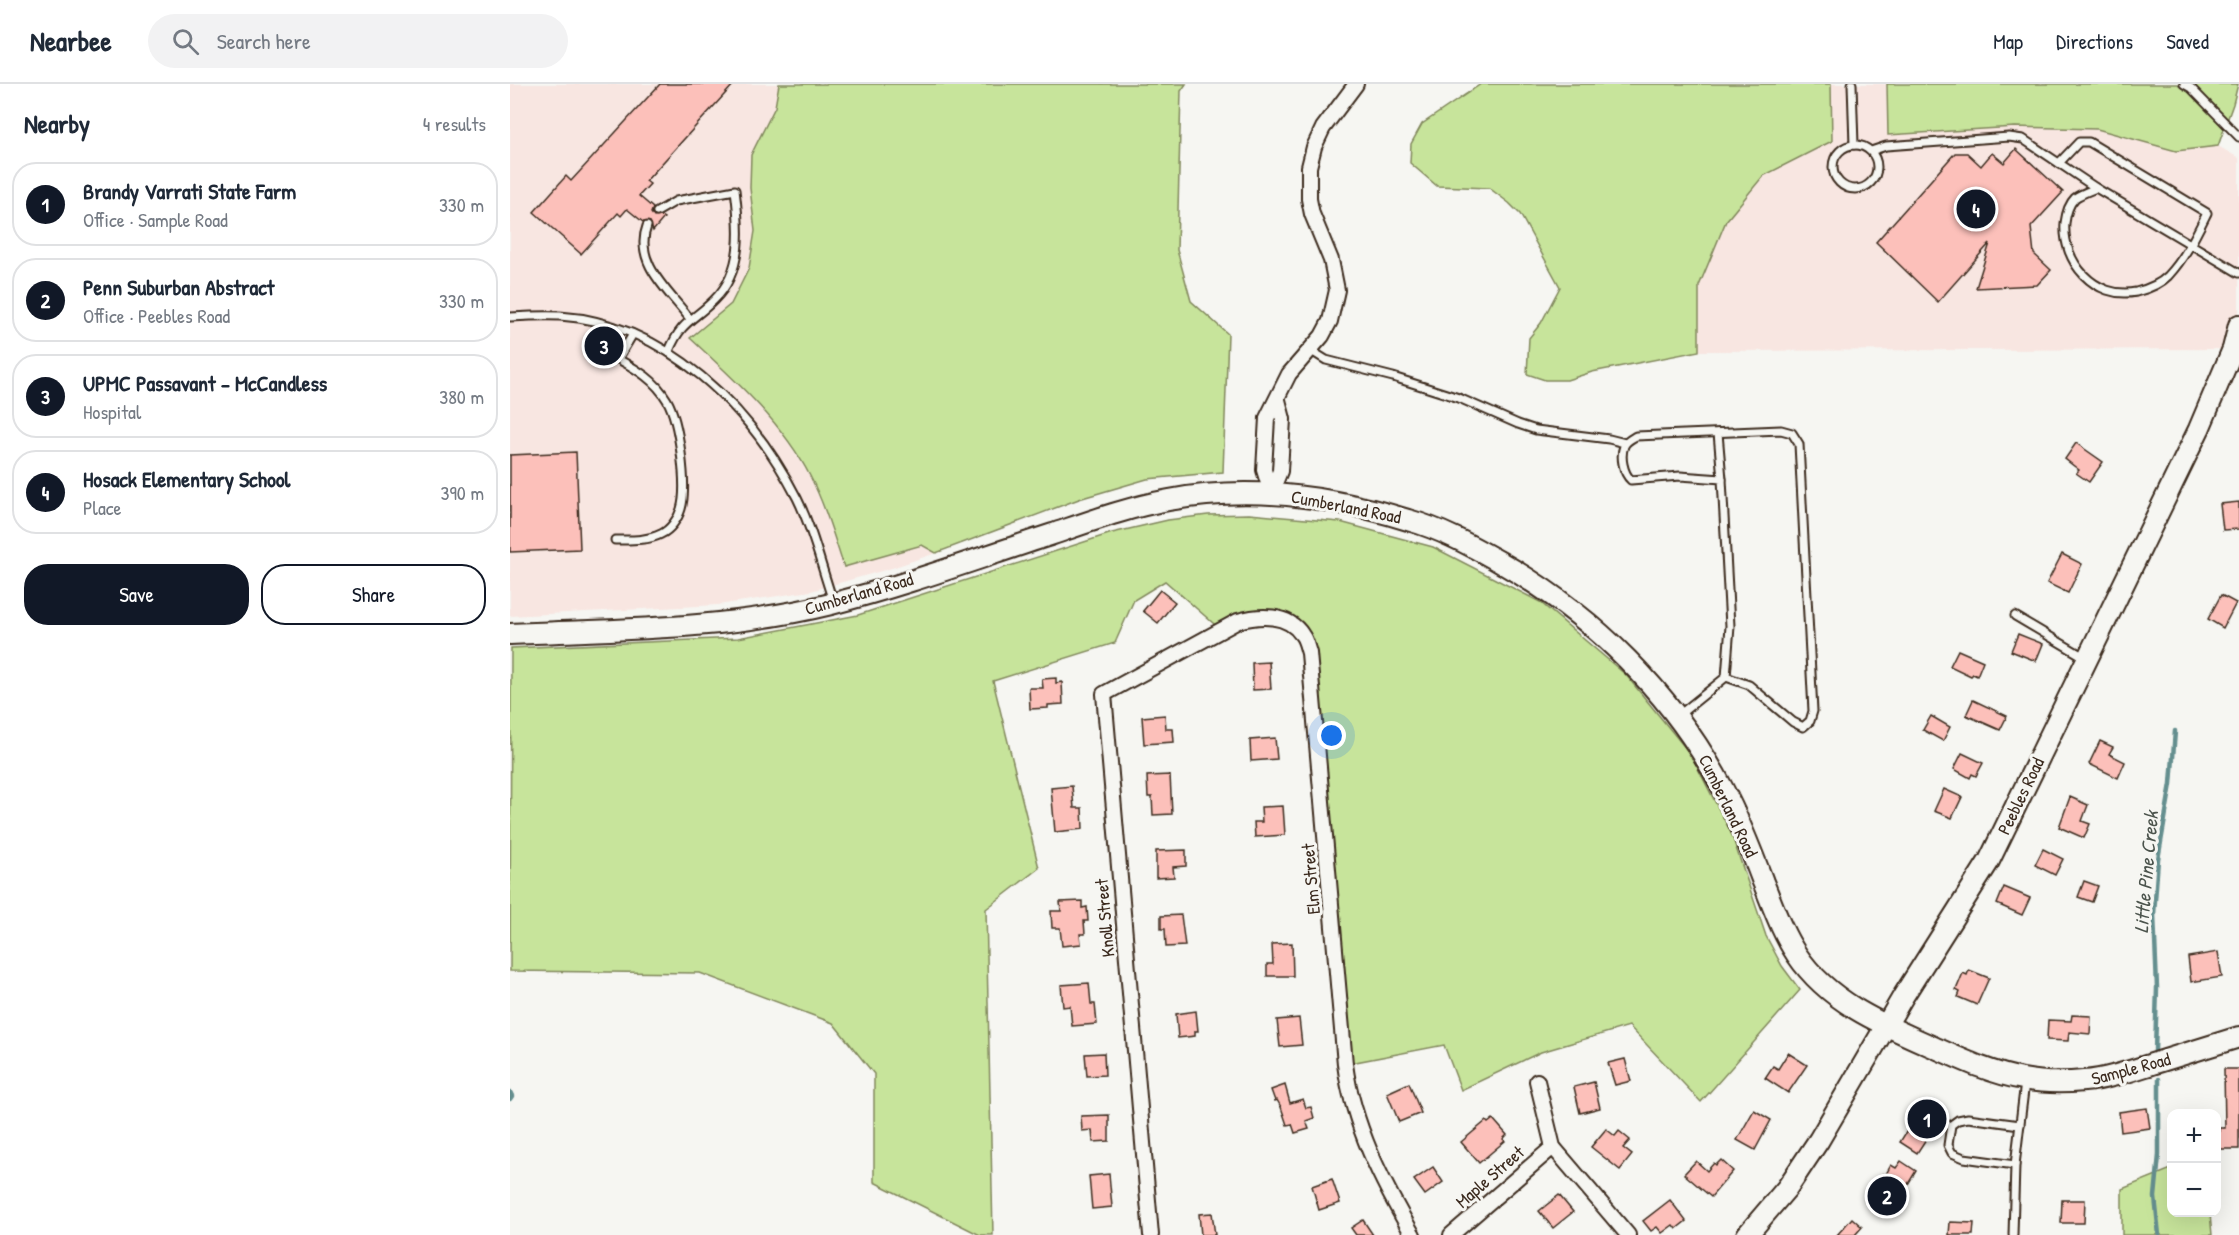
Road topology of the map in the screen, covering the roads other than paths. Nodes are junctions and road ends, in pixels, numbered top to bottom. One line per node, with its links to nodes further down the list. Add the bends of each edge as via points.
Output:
1 (1356, 84): 17 (street, via 1323,128 1309,167 1308,199 1331,260 1337,290 1329,321)
2 (1852, 84): 5 (lane)
3 (2184, 84): 4 (lane)
4 (2239, 137)
5 (1854, 145): 6 (lane); 6 (lane, via 1837,154 1833,168 1838,182 1851,189 1865,188 1875,178 1878,164)
6 (1871, 151): 7 (lane, via 1886,146 2009,138 2023,139)
7 (2059, 163): 8 (lane); 11 (lane, via 2079,142 2089,142 2207,213)
8 (2096, 188): 11 (lane); 11 (lane, via 2076,198 2069,207 2064,236 2069,255 2080,272 2098,286 2123,294 2149,289 2167,277)
9 (657, 212): 14 (lane, via 676,201 735,190 740,233 732,270 715,299)
10 (647, 226): 14 (lane, via 644,252 649,265)
11 (2191, 244): 12 (lane)
12 (2239, 273)
13 (510, 317): 16 (lane, via 561,316)
14 (690, 319): 18 (lane)
15 (2239, 325): 28 (street, Peebles Road, via 2199,429)
16 (633, 334): 18 (lane); 23 (lane, via 618,359 656,384 668,401 680,447 682,507 663,534)
17 (1310, 350): 20 (lane, via 1326,360 1459,398 1536,430); 22 (street, via 1281,388 1280,471)
18 (669, 351): 24 (lane, via 721,393 777,464 812,531)
19 (1718, 433): 20 (lane, via 1636,436); 21 (lane); 29 (lane, via 1781,430 1792,433 1799,444 1813,711 1810,721 1803,727 1793,722 1749,685)
20 (1625, 443): 21 (lane, via 1623,469 1631,480 1680,476)
21 (1722, 479): 29 (lane, via 1730,626)
22 (1271, 494): 24 (street, Cumberland Road, via 1197,496 1126,509); 30 (street, Cumberland Road, via 1357,506 1420,524 1472,546 1521,574 1586,622 1618,650)
23 (615, 540)
24 (834, 603): 26 (street, Cumberland Road, via 715,624)
25 (2016, 616): 28 (lane)
26 (510, 634)
27 (1188, 648): 38 (street, Knoll Street, via 1104,694); 39 (street, Elm Street, via 1238,621 1260,616 1288,623 1306,643 1311,663 1350,1097 1364,1138)
28 (2088, 659): 31 (street, Peebles Road, via 1989,861)
29 (1726, 677): 30 (lane)
30 (1677, 716): 31 (street, Cumberland Road, via 1723,789 1798,957 1827,988)
31 (1886, 1026): 33 (street, Sample Road, via 1974,1064); 42 (street, Peebles Road, via 1819,1140 1787,1188)
32 (2239, 1037): 33 (street, Sample Road, via 2099,1079 2054,1083)
33 (2025, 1080): 35 (lane)
34 (1537, 1081): 36 (street)
35 (2020, 1125): 37 (lane); 37 (lane, via 1958,1120 1951,1125 1948,1145 1952,1154 1964,1158)
36 (1553, 1147): 40 (street, Maple Street); 41 (street)
37 (2015, 1165): 43 (lane)
38 (1150, 1235)
39 (1413, 1235)
40 (1451, 1235)
41 (1628, 1235)
42 (1747, 1235)
43 (2013, 1235)

